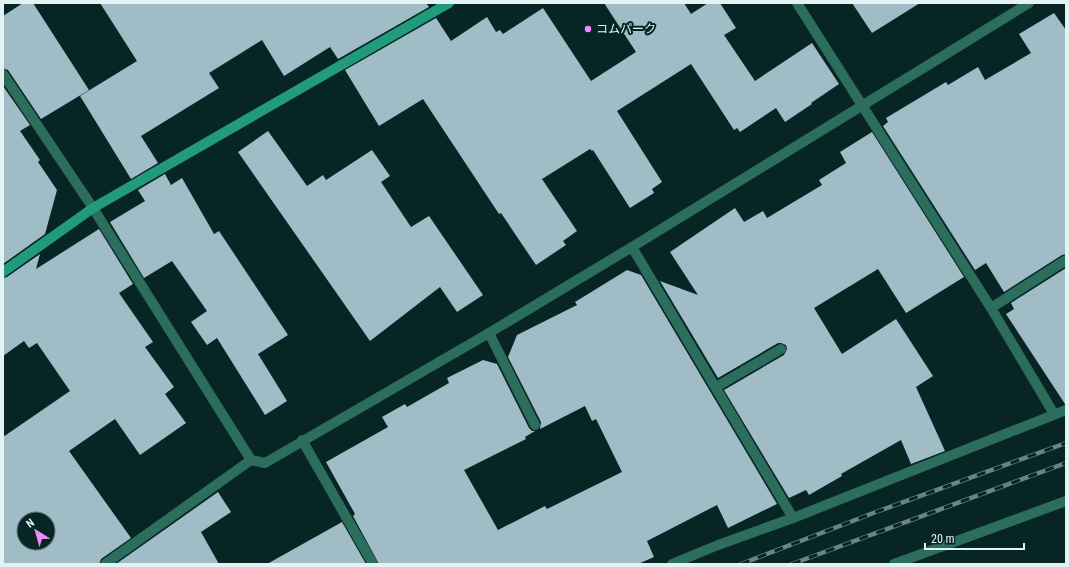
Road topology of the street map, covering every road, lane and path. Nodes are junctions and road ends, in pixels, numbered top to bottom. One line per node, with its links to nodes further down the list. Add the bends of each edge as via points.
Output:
1 (449, 3): 6 (street)
2 (797, 3): 5 (street)
3 (1028, 3): 5 (street)
4 (3, 74): 6 (street)
5 (863, 105): 7 (street); 10 (street)
6 (93, 208): 9 (street); 18 (street)
7 (632, 248): 11 (street); 13 (street)
8 (1066, 260): 10 (street)
9 (3, 272)
10 (991, 308): 15 (street)
11 (489, 333): 16 (street); 17 (street)
12 (781, 349): 13 (street)
13 (716, 387): 20 (street)
14 (1066, 410): 15 (street)
15 (1054, 414): 20 (street)
16 (535, 425)
17 (302, 440): 18 (street, via 265,463); 22 (street)
18 (251, 460): 21 (street)
19 (1066, 501): 24 (street)
20 (793, 518): 23 (street, via 718,544)
21 (105, 564)
22 (374, 564)
23 (672, 564)
24 (894, 564)

